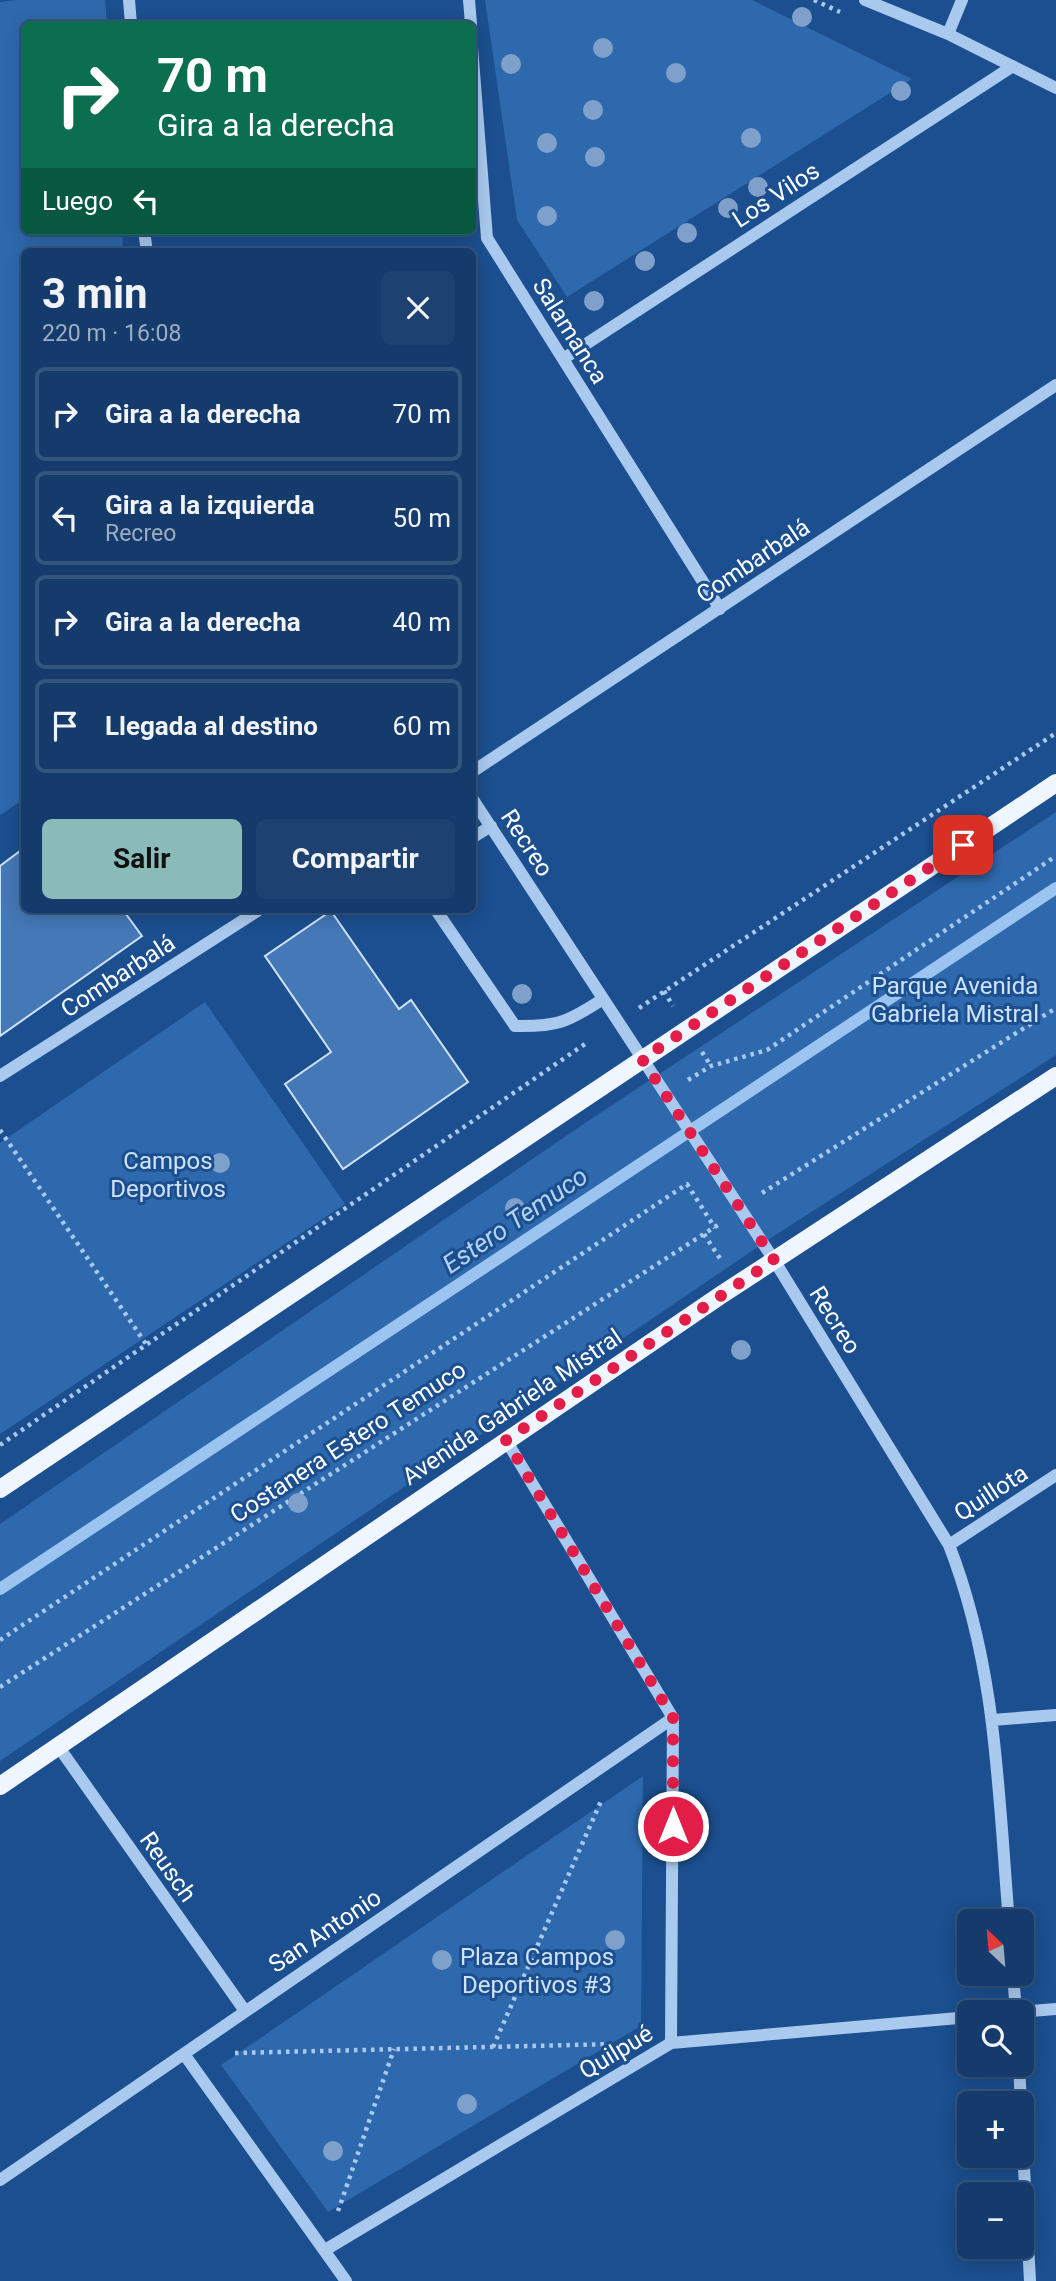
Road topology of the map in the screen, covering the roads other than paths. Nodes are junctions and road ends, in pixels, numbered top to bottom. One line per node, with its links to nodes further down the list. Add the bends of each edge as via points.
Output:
1 (129, 0): 5 (street)
2 (469, 0): 6 (street)
3 (865, 0): 7 (street)
4 (962, 0): 7 (street)
5 (131, 21)
6 (471, 21)
7 (948, 34): 8 (street)
8 (1013, 66): 9 (street); 11 (street, Los Vilos)
9 (1056, 88)
10 (476, 98): 11 (street, Salamanca, via 487,238)
11 (563, 359): 13 (street, Salamanca)
12 (1056, 385): 13 (street, Combarbalá)
13 (720, 609): 14 (street, Combarbalá)
14 (476, 769)
15 (1056, 783): 22 (main road)
16 (476, 804): 17 (street, Recreo)
17 (491, 826): 18 (street); 21 (street, Recreo)
18 (476, 835)
19 (254, 913): 23 (street, Combarbalá)
20 (438, 913): 21 (street, via 515,1026 569,1021)
21 (603, 999): 22 (street, Recreo)
22 (642, 1059): 25 (street, Recreo); 28 (main road)
23 (0, 1076)
24 (1056, 1076): 25 (main road, Avenida Gabriela Mistral)
25 (774, 1260): 26 (main road, Avenida Gabriela Mistral); 29 (street, Recreo)
26 (506, 1440): 31 (street); 33 (main road, Avenida Gabriela Mistral)
27 (1056, 1475): 29 (street, Quillota)
28 (0, 1489)
29 (948, 1545): 32 (street, Recreo, via 979,1634)
30 (1056, 1715): 32 (street)
31 (673, 1718): 37 (street, San Antonio); 40 (street)
32 (992, 1720): 35 (street, Recreo)
33 (58, 1746): 34 (main road, Avenida Gabriela Mistral); 37 (street, Reusch)
34 (0, 1786)
35 (1008, 1909)
36 (1056, 2009): 38 (street)
37 (245, 2011): 41 (street, San Antonio)
38 (1034, 2011)
39 (957, 2018): 40 (street, Quilpué)
40 (671, 2043): 44 (street, Quilpué)
41 (184, 2054): 43 (street, San Antonio); 44 (street)
42 (1024, 2168): 46 (street)
43 (0, 2180)
44 (324, 2250): 45 (street)
45 (346, 2281)
46 (1030, 2281)

